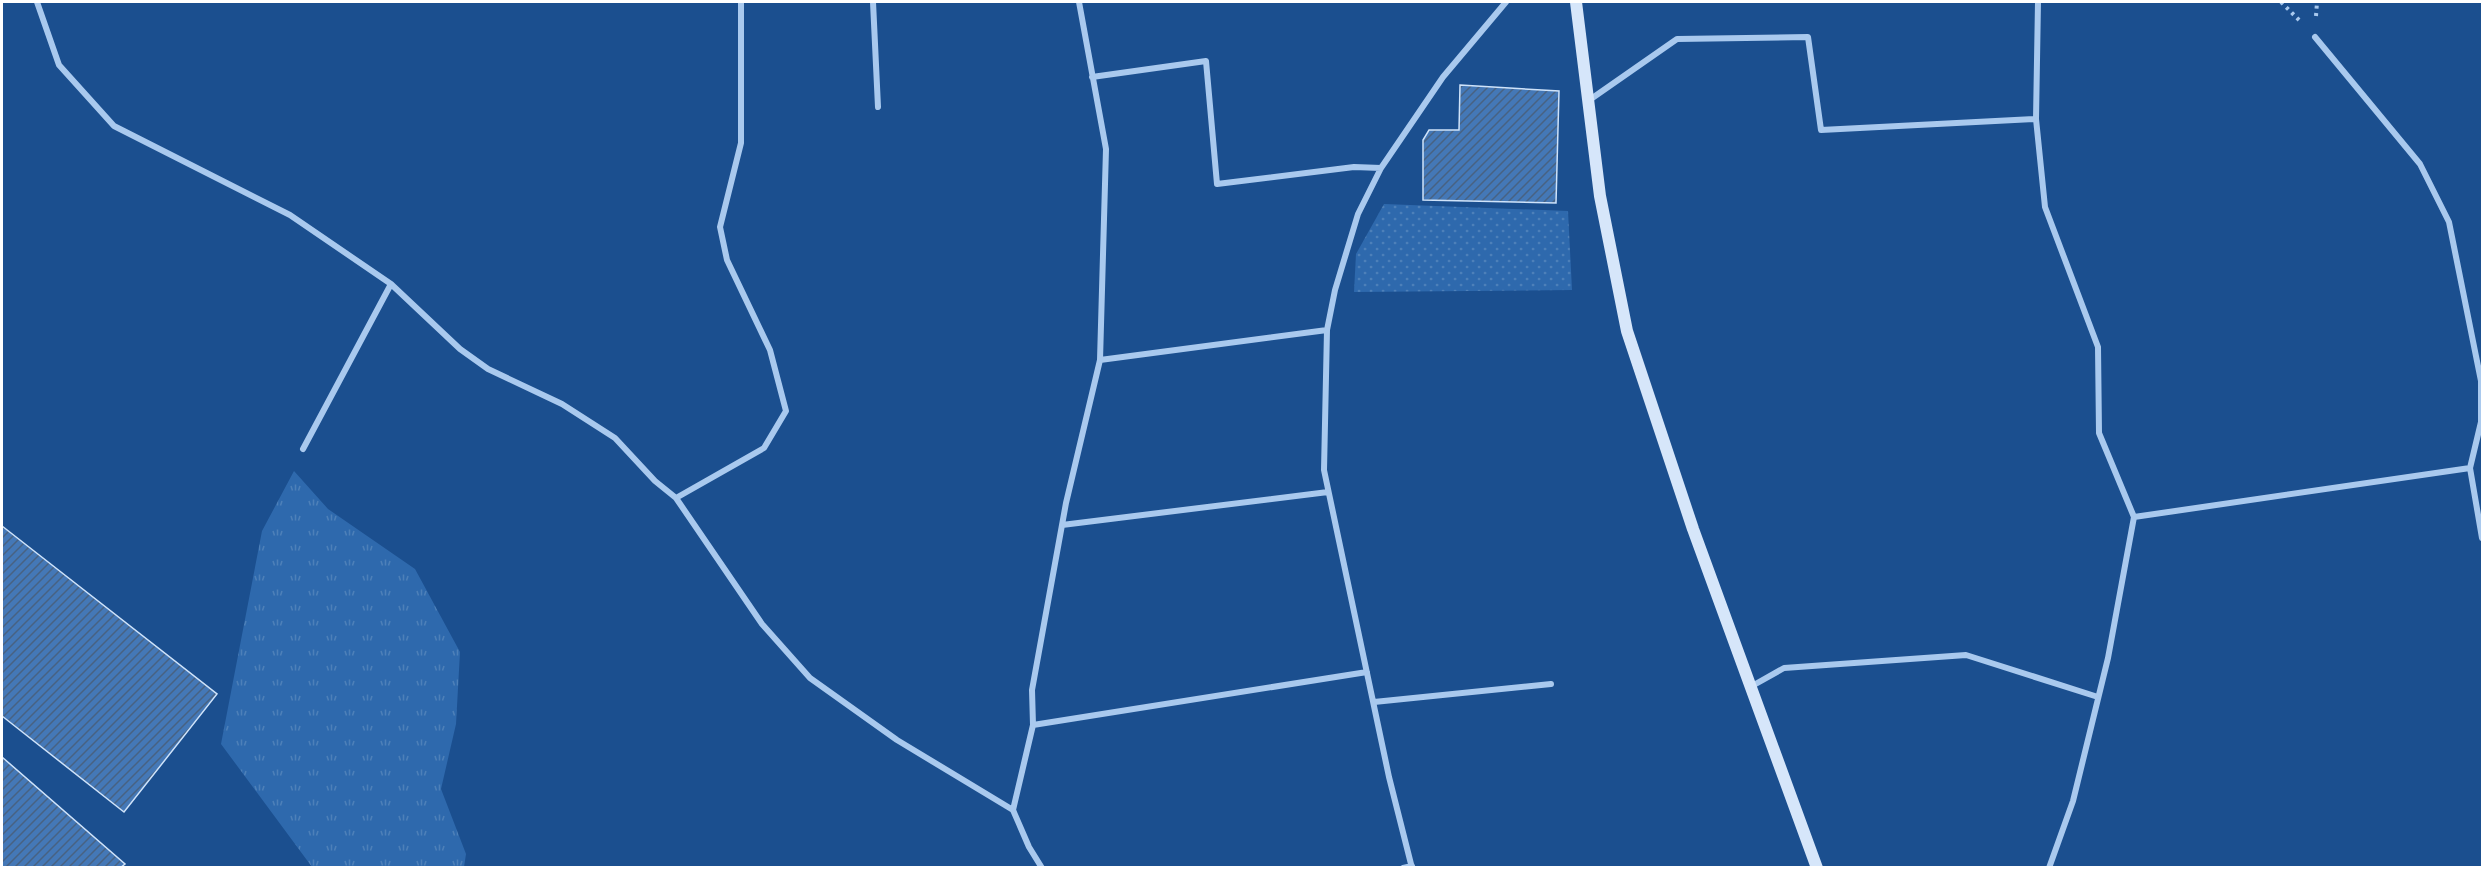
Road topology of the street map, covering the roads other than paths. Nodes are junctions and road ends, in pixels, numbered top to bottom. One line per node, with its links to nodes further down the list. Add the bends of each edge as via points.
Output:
1 (37, 2): 14 (street, via 59,65 114,126 290,215)
2 (741, 2): 20 (street, via 741,143 720,227 727,260 770,350 786,411 764,448)
3 (873, 2): 11 (street)
4 (1079, 2): 9 (street)
5 (1506, 2): 13 (street, via 1443,77)
6 (1576, 2): 10 (street)
7 (2038, 2): 12 (street)
8 (2315, 37): 18 (street, via 2420,164 2449,222 2481,381 2481,422)
9 (1092, 77): 13 (street, via 1206,61 1217,184 1354,167); 16 (street, via 1106,149)
10 (1587, 101): 12 (street, via 1677,39 1808,37 1821,130); 26 (street, via 1600,196 1627,331 1693,529)
11 (878, 107)
12 (2036, 119): 21 (street, via 2045,207 2098,347 2099,433)
13 (1381, 168): 15 (street, via 1358,214)
14 (391, 284): 17 (street); 20 (street, via 460,349 488,369 562,404 615,438)
15 (1327, 330): 16 (street); 19 (street, via 1324,470)
16 (1100, 360): 22 (street)
17 (303, 449)
18 (2470, 468): 21 (street); 23 (street)
19 (1328, 492): 22 (street); 24 (street)
20 (676, 498): 30 (street, via 762,624 810,678 897,740)
21 (2134, 518): 27 (street)
22 (1062, 525): 29 (street, via 1032,690)
23 (2482, 538)
24 (1367, 672): 28 (street); 29 (street)
25 (1551, 684): 28 (street)
26 (1752, 686): 27 (street, via 1784,668 1966,655); 34 (street)
27 (2098, 697): 35 (street, via 2073,801)
28 (1374, 702): 33 (street)
29 (1033, 725): 30 (street)
30 (1014, 810): 31 (street)
31 (1042, 867)
32 (1402, 867): 33 (street)
33 (1412, 867)
34 (1817, 867)
35 (2049, 867)

